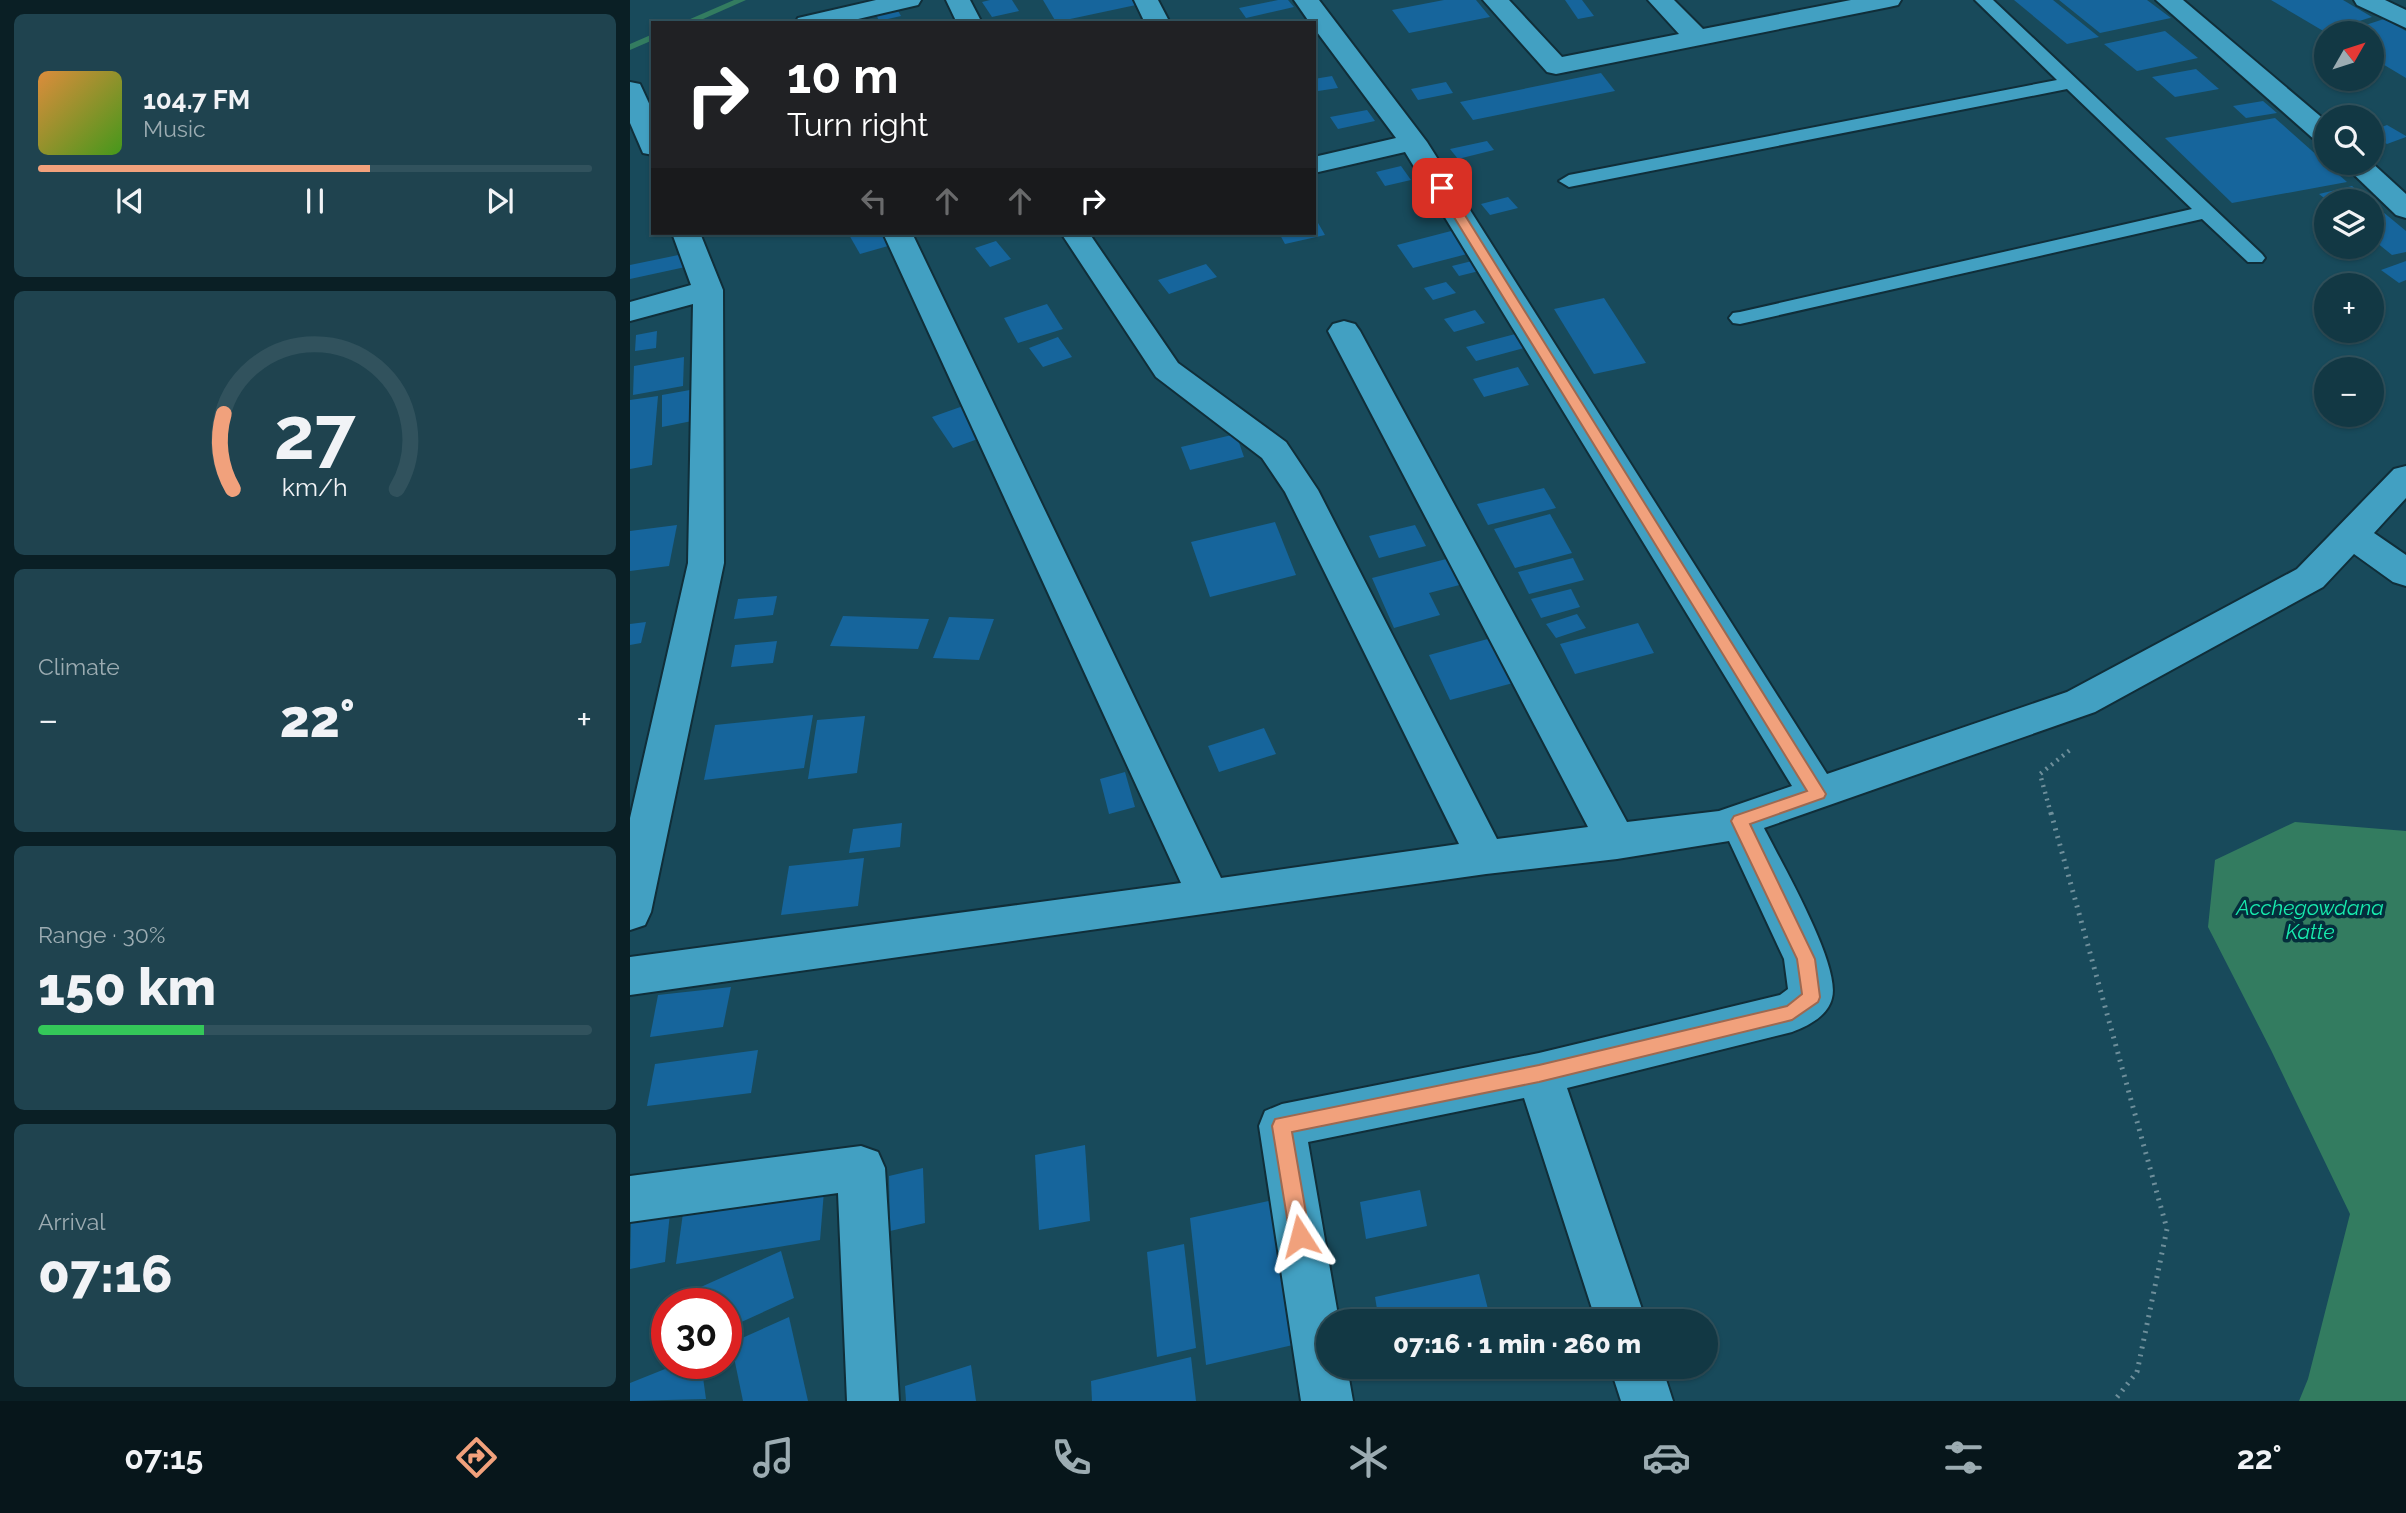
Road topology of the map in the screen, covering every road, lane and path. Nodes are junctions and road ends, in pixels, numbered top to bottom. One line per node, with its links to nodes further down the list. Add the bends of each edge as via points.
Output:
1 (909, 0): 13 (street)
2 (958, 0): 14 (street)
3 (1146, 0): 15 (street)
4 (1306, 0): 22 (street)
5 (1495, 0): 16 (street, via 1556,66)
6 (1660, 0): 16 (street)
7 (1889, 0): 11 (street)
8 (1983, 0): 18 (lane)
9 (2168, 0): 20 (street)
10 (2365, 0): 12 (street)
11 (1836, 5): 16 (street)
12 (2406, 20)
13 (817, 21)
14 (969, 21)
15 (1157, 21)
16 (1697, 38)
17 (651, 83): 19 (street)
18 (2070, 83): 25 (lane); 27 (lane)
19 (630, 91): 21 (street)
20 (2314, 125)
21 (651, 142)
22 (1413, 142): 23 (street); 40 (street)
23 (1316, 165)
24 (2369, 175): 26 (street)
25 (1570, 181)
26 (2406, 209)
27 (2206, 212): 31 (lane); 34 (lane)
28 (687, 235): 32 (street)
29 (898, 235): 44 (street)
30 (1086, 236): 43 (street, via 1167,370 1274,450 1300,490)
31 (2255, 258)
32 (708, 289): 33 (street); 45 (street, via 706,563)
33 (630, 312)
34 (1740, 318)
35 (1344, 331): 42 (street)
36 (2406, 477): 37 (street)
37 (2351, 534): 38 (street); 39 (street, via 2310,578)
38 (2406, 573)
39 (2081, 702): 40 (street); 54 (path, via 2081,740 2040,774 2167,1229 2137,1372)
40 (1818, 794): 41 (street)
41 (1740, 821): 42 (street); 47 (street, via 1806,959 1811,997 1792,1012)
42 (1617, 842): 43 (street)
43 (1486, 856): 44 (street)
44 (1209, 897): 46 (street)
45 (630, 912)
46 (630, 976)
47 (1539, 1073): 49 (street); 52 (street, via 1282,1126)
48 (630, 1199): 51 (street, via 861,1168)
49 (1617, 1309)
50 (1640, 1379): 53 (street)
51 (873, 1401)
52 (1327, 1401)
53 (1647, 1401)
54 (2113, 1401)

